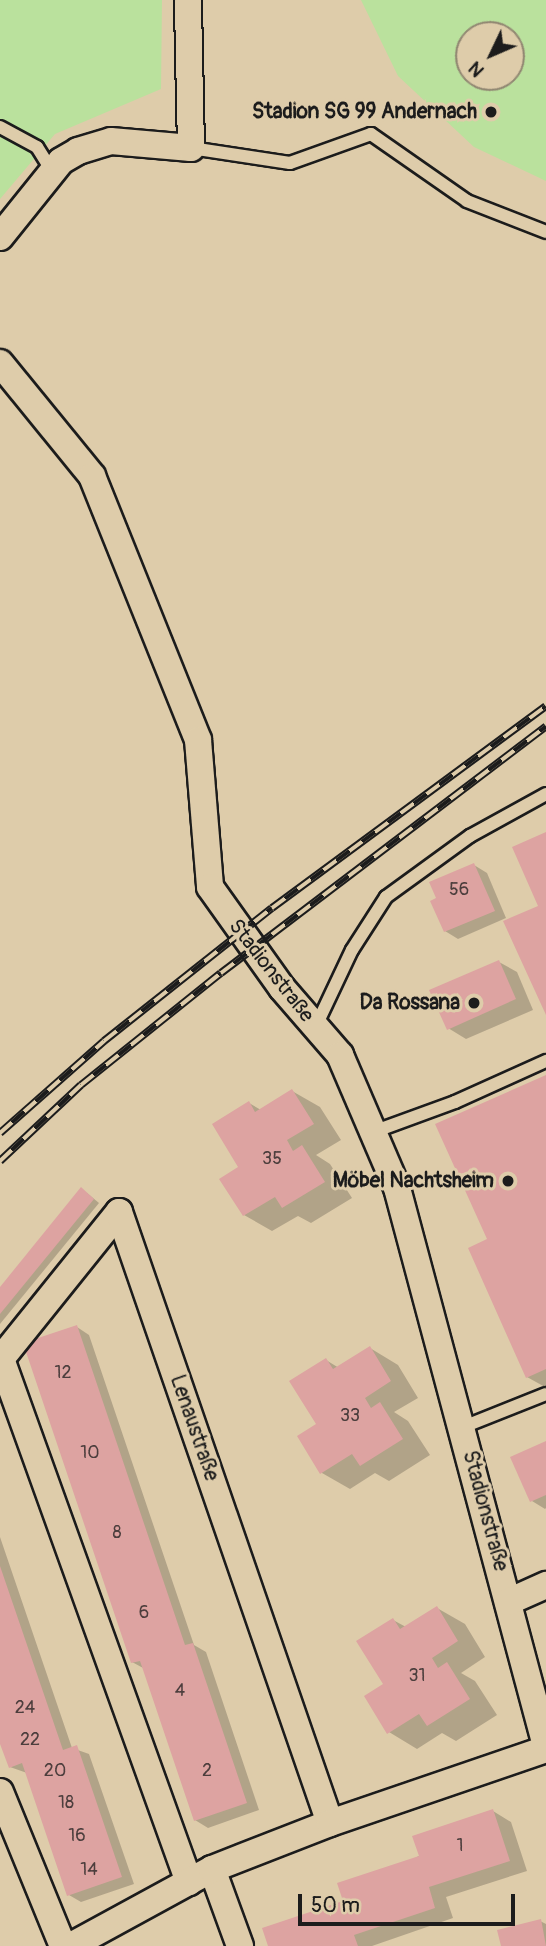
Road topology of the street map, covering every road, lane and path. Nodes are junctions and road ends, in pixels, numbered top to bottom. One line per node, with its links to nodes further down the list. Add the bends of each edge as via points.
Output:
1 (188, 0): 3 (street)
2 (0, 127): 4 (lane, via 37,147)
3 (191, 148): 4 (street, via 111,141 78,151); 5 (lane, via 290,163 371,134 467,201)
4 (52, 171): 6 (street)
5 (546, 232)
6 (0, 237)
7 (0, 363): 9 (street, Stadionstraße, via 92,476 103,501 198,740 210,887 274,978)
8 (546, 794): 9 (lane, via 470,836 386,897 352,950)
9 (316, 1027): 11 (street, Stadionstraße, via 340,1055)
10 (546, 1061): 11 (lane)
11 (373, 1132): 14 (street, Stadionstraße, via 397,1188)
12 (0, 1359): 19 (street, Lenaustraße, via 120,1212); 21 (street, Lenaustraße)
13 (546, 1394): 14 (lane)
14 (463, 1427): 16 (street, Stadionstraße)
15 (546, 1584): 16 (street, Stadionstraße)
16 (508, 1602): 17 (street, Stadionstraße)
17 (546, 1747): 19 (street)
18 (0, 1792): 22 (street)
19 (330, 1822): 20 (street)
20 (212, 1869): 21 (street); 24 (street)
21 (189, 1882): 23 (street)
22 (63, 1946)
23 (71, 1946)
24 (240, 1946)

